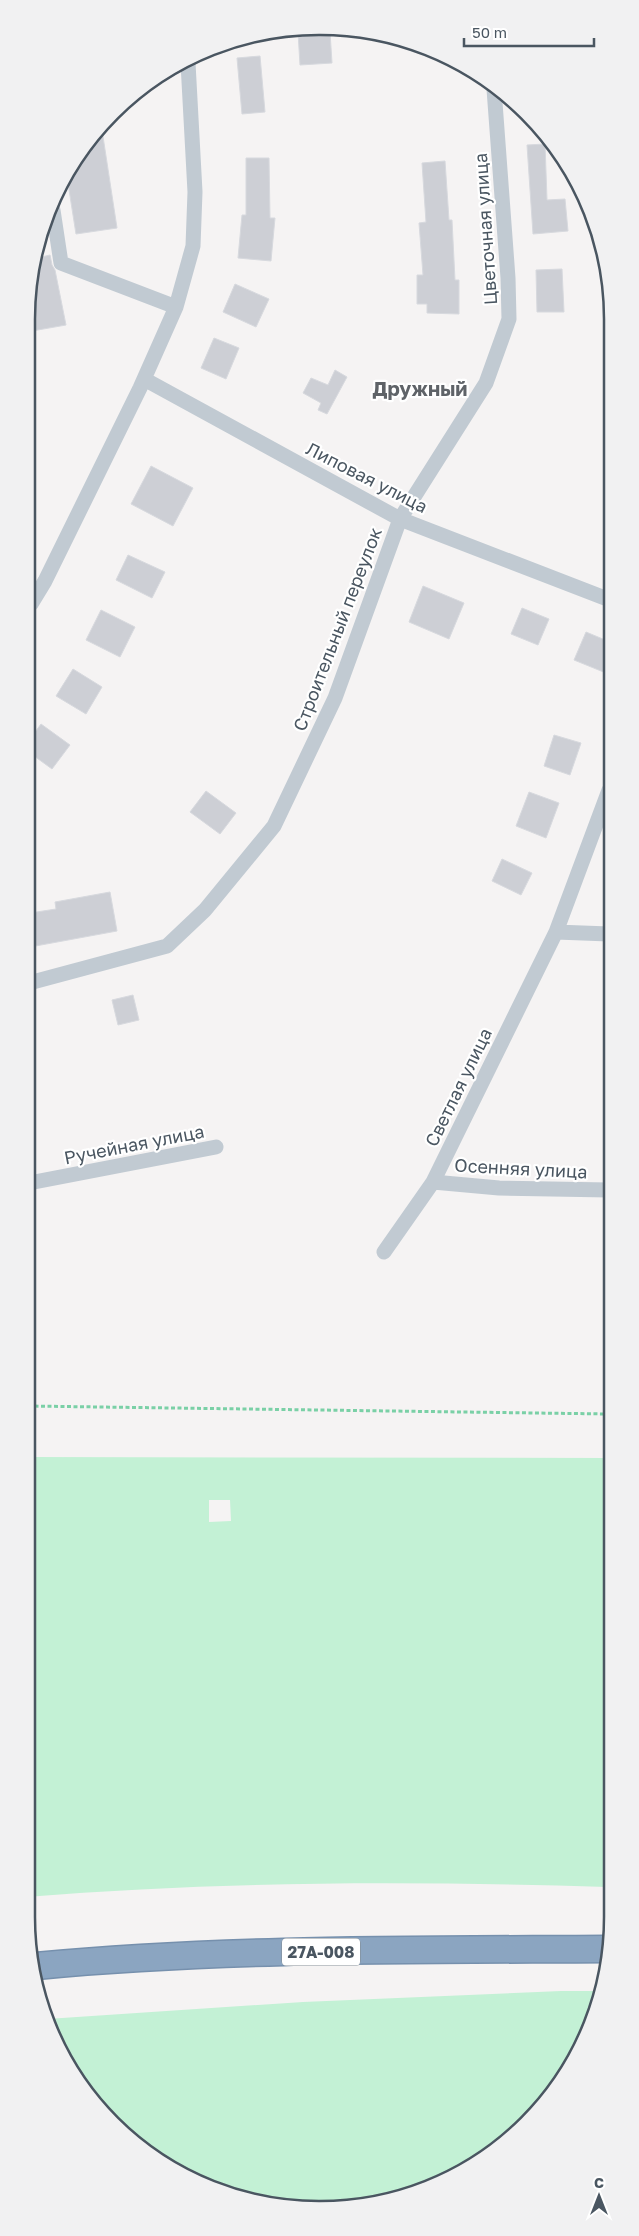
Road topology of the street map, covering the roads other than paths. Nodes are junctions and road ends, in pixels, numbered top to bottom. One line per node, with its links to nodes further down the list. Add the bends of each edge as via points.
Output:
1 (188, 67): 4 (street, via 195,192 193,246)
2 (495, 95): 6 (street, Цветочная улица, via 509,319 486,383)
3 (55, 216): 4 (street, via 61,263)
4 (176, 308): 5 (street)
5 (144, 379): 6 (street, Липовая улица); 7 (street)
6 (400, 519): 8 (street, Липовая улица); 12 (street, Строительный переулок, via 335,698 274,826 205,910 166,946)
7 (35, 597)
8 (604, 598)
9 (604, 803): 10 (street, Светлая улица)
10 (556, 932): 11 (street); 15 (street, Светлая улица)
11 (604, 934)
12 (35, 982)
13 (216, 1147): 14 (street, Ручейная улица)
14 (35, 1182)
15 (433, 1182): 16 (street, Осенняя улица, via 499,1188); 17 (street, Светлая улица)
16 (604, 1190)
17 (384, 1252)
18 (602, 1948): 19 (highway, 27А-008, via 187,1956)
19 (39, 1966)

